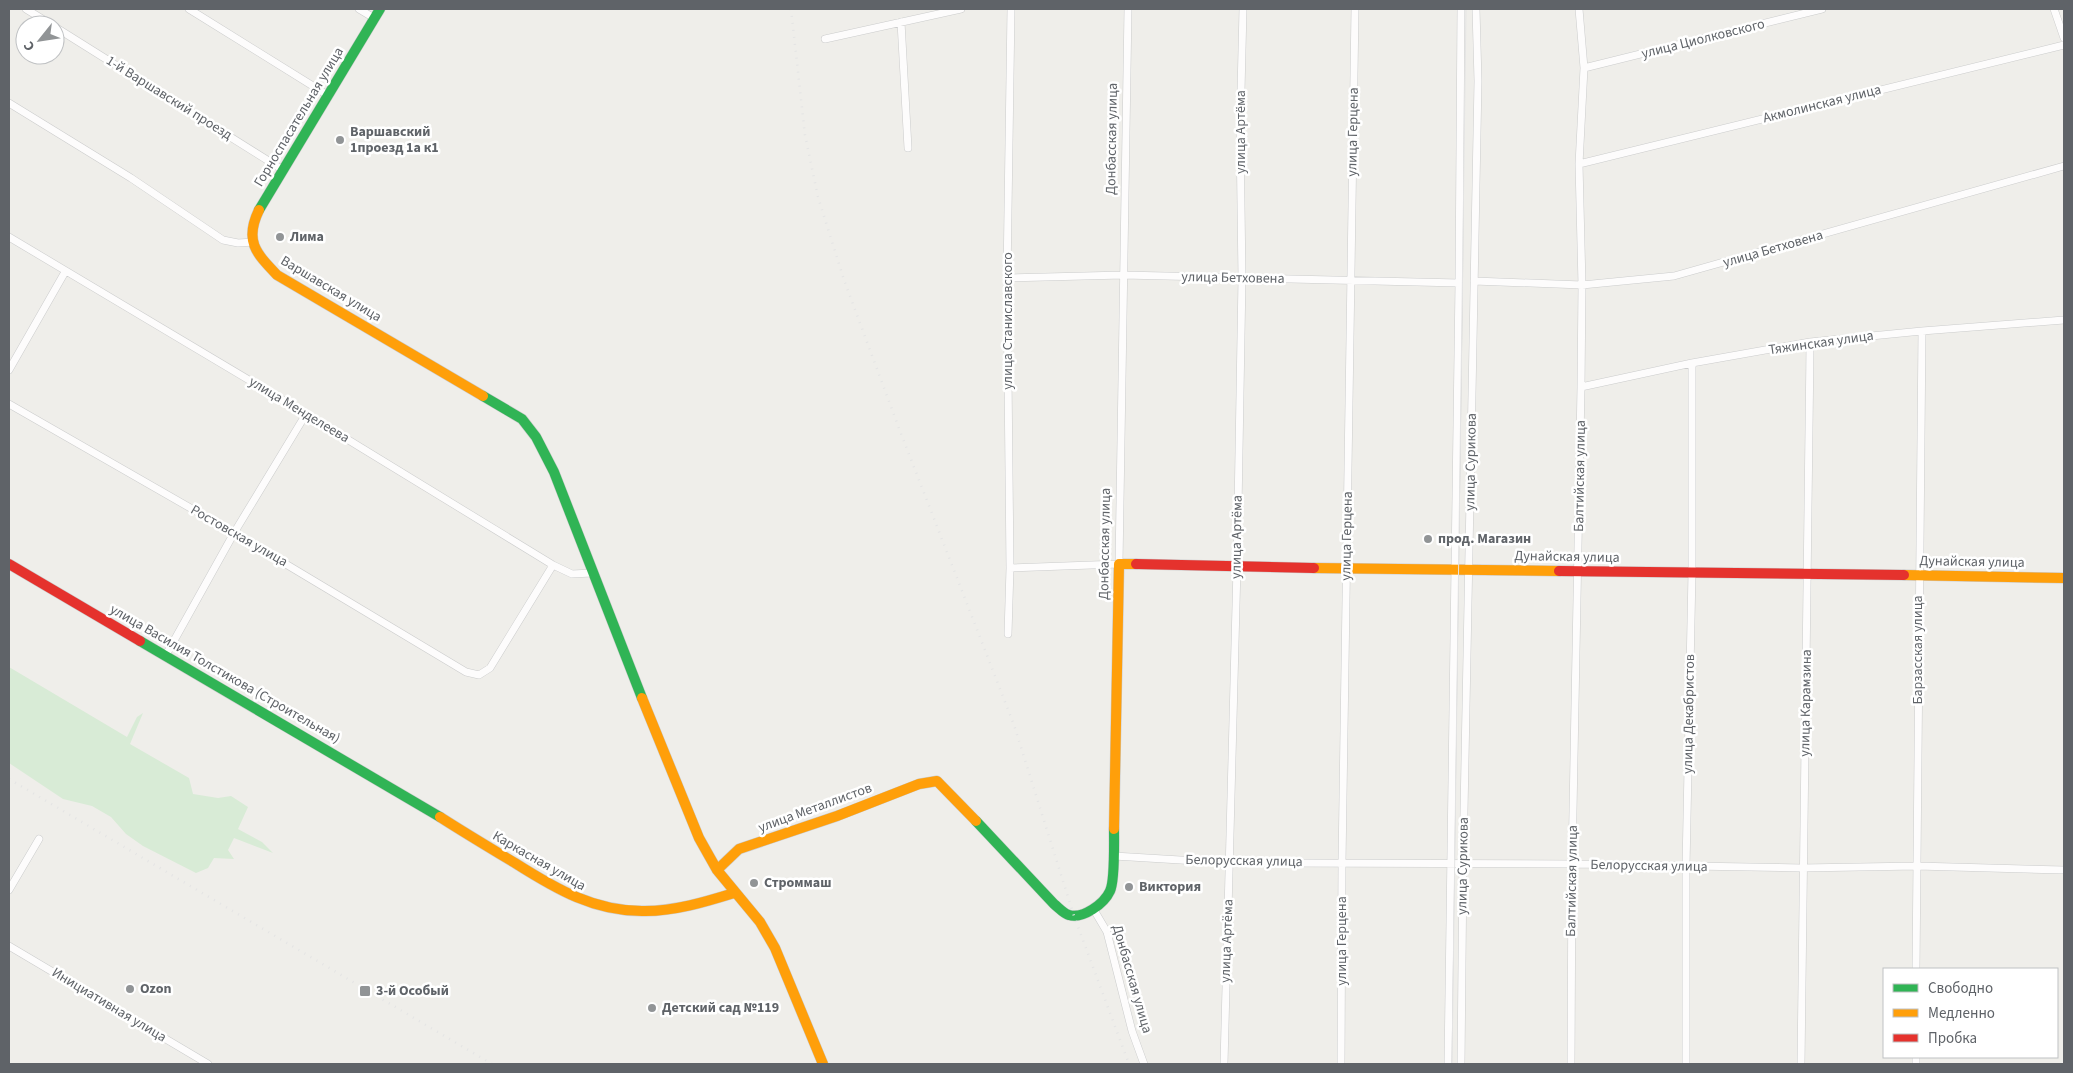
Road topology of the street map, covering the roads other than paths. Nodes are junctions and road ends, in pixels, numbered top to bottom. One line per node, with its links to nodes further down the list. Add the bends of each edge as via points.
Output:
1 (189, 9): 21 (street)
2 (360, 9): 13 (street)
3 (961, 9): 14 (street)
4 (1011, 9): 31 (street, улица Станиславского)
5 (1128, 9): 30 (street, Донбасская улица)
6 (1243, 9): 32 (street, улица Артёма, via 1240,132)
7 (1355, 9): 33 (street, улица Герцена)
8 (1461, 9): 35 (street, улица Сурикова)
9 (1476, 9): 34 (street, улица Сурикова, via 1478,81)
10 (1579, 9): 20 (street, Балтийская улица)
11 (1822, 9): 20 (street, улица Циолковского)
12 (2054, 9): 15 (street)
13 (377, 13): 21 (main road, Горноспасательная улица)
14 (901, 22): 18 (street); 23 (street)
15 (2063, 29): 17 (street)
16 (65, 33): 26 (street, 1-й Варшавский проезд)
17 (2064, 38)
18 (825, 40)
19 (2064, 45): 24 (street, Акмолинская улица)
20 (1584, 68): 24 (street, Балтийская улица)
21 (329, 96): 26 (main road, Горноспасательная улица)
22 (9, 103): 28 (street, via 131,178 223,240)
23 (908, 148)
24 (1579, 164): 36 (street, Балтийская улица)
25 (2064, 166): 36 (street, улица Бетховена, via 1674,276)
26 (283, 170): 28 (main road, Горноспасательная улица, via 252,224)
27 (9, 237): 29 (street, улица Менделеева)
28 (254, 242): 55 (main road, Варшавская улица, via 257,254 277,275 522,419 547,456)
29 (65, 272): 41 (street); 44 (street, улица Менделеева)
30 (1123, 275): 31 (street, улица Бетховена); 32 (street, улица Бетховена); 47 (street, Донбасская улица)
31 (1007, 278): 50 (street, улица Станиславского)
32 (1242, 278): 33 (street, улица Бетховена); 49 (street, улица Артёма)
33 (1351, 281): 35 (street, улица Бетховена); 51 (street, улица Герцена)
34 (1474, 281): 36 (street, улица Бетховена); 53 (street, улица Сурикова)
35 (1459, 283): 52 (street, улица Сурикова)
36 (1582, 285): 42 (street, Балтийская улица)
37 (2064, 320): 38 (street, Тяжинская улица)
38 (1922, 331): 39 (street, Тяжинская улица); 58 (street, Барзасская улица)
39 (1810, 342): 40 (street, Тяжинская улица); 57 (street, улица Карамзина)
40 (1692, 363): 42 (street, Тяжинская улица); 56 (street, улица Декабристов)
41 (9, 370)
42 (1581, 387): 54 (street, Балтийская улица)
43 (9, 404): 45 (street, Ростовская улица)
44 (306, 414): 45 (street); 48 (street, улица Менделеева)
45 (234, 533): 48 (street, Ростовская улица, via 466,672 479,675 490,668); 61 (street)
46 (9, 564): 61 (main road, улица Василия Толстикова (Строительная))
47 (1119, 564): 49 (main road, Дунайская улица); 50 (street, Дунайская улица); 64 (main road, Донбасская улица)
48 (553, 565): 55 (street, улица Менделеева, via 572,574)
49 (1236, 566): 51 (main road, Дунайская улица); 65 (street, улица Артёма)
50 (1010, 568): 60 (street, улица Станиславского)
51 (1347, 569): 52 (main road, Дунайская улица); 66 (street, улица Герцена)
52 (1455, 569): 53 (main road, Дунайская улица); 67 (street, улица Сурикова)
53 (1469, 570): 54 (main road, Дунайская улица); 68 (street, улица Сурикова)
54 (1579, 571): 56 (main road, Дунайская улица); 69 (street, Балтийская улица)
55 (592, 572): 73 (main road, via 699,838)
56 (1692, 572): 57 (main road, Дунайская улица); 71 (street, улица Декабристов)
57 (1808, 573): 58 (main road, Дунайская улица); 72 (street, улица Карамзина)
58 (1919, 575): 59 (main road, Дунайская улица); 70 (street, Барзасская улица)
59 (2064, 578)
60 (1008, 634)
61 (166, 655): 62 (main road, улица Василия Толстикова (Строительная))
62 (427, 809): 76 (main road, Каркасная улица, via 558,890 598,907 636,911 676,910)
63 (39, 839): 75 (street)
64 (1114, 856): 65 (street, Белорусская улица); 77 (main road, Донбасская улица, via 1110,892)
65 (1230, 863): 66 (street, Белорусская улица); 83 (street, улица Артёма)
66 (1342, 863): 67 (street, Белорусская улица); 84 (street, улица Герцена)
67 (1450, 864): 68 (street, Белорусская улица); 85 (street, улица Сурикова)
68 (1463, 864): 69 (street, Белорусская улица); 86 (street, улица Сурикова)
69 (1572, 864): 71 (street, Белорусская улица); 87 (street, Балтийская улица)
70 (1916, 866): 72 (street, Белорусская улица); 74 (street, Белорусская улица); 79 (street, Барзасская улица)
71 (1686, 867): 72 (street, Белорусская улица); 88 (street, улица Декабристов)
72 (1802, 868): 89 (street, улица Карамзина)
73 (717, 870): 76 (main road); 77 (main road, улица Металлистов, via 739,849 919,784 937,781 1067,916)
74 (2064, 870)
75 (9, 890)
76 (734, 893): 81 (main road, via 760,922 775,948)
77 (1094, 910): 82 (street, Донбасская улица, via 1107,932 1132,1031)
78 (9, 946): 80 (street, Инициативная улица)
79 (1916, 968)
80 (208, 1064)
81 (824, 1064)
82 (1144, 1064)
83 (1224, 1064)
84 (1341, 1064)
85 (1448, 1064)
86 (1461, 1064)
87 (1571, 1064)
88 (1686, 1064)
89 (1801, 1064)

